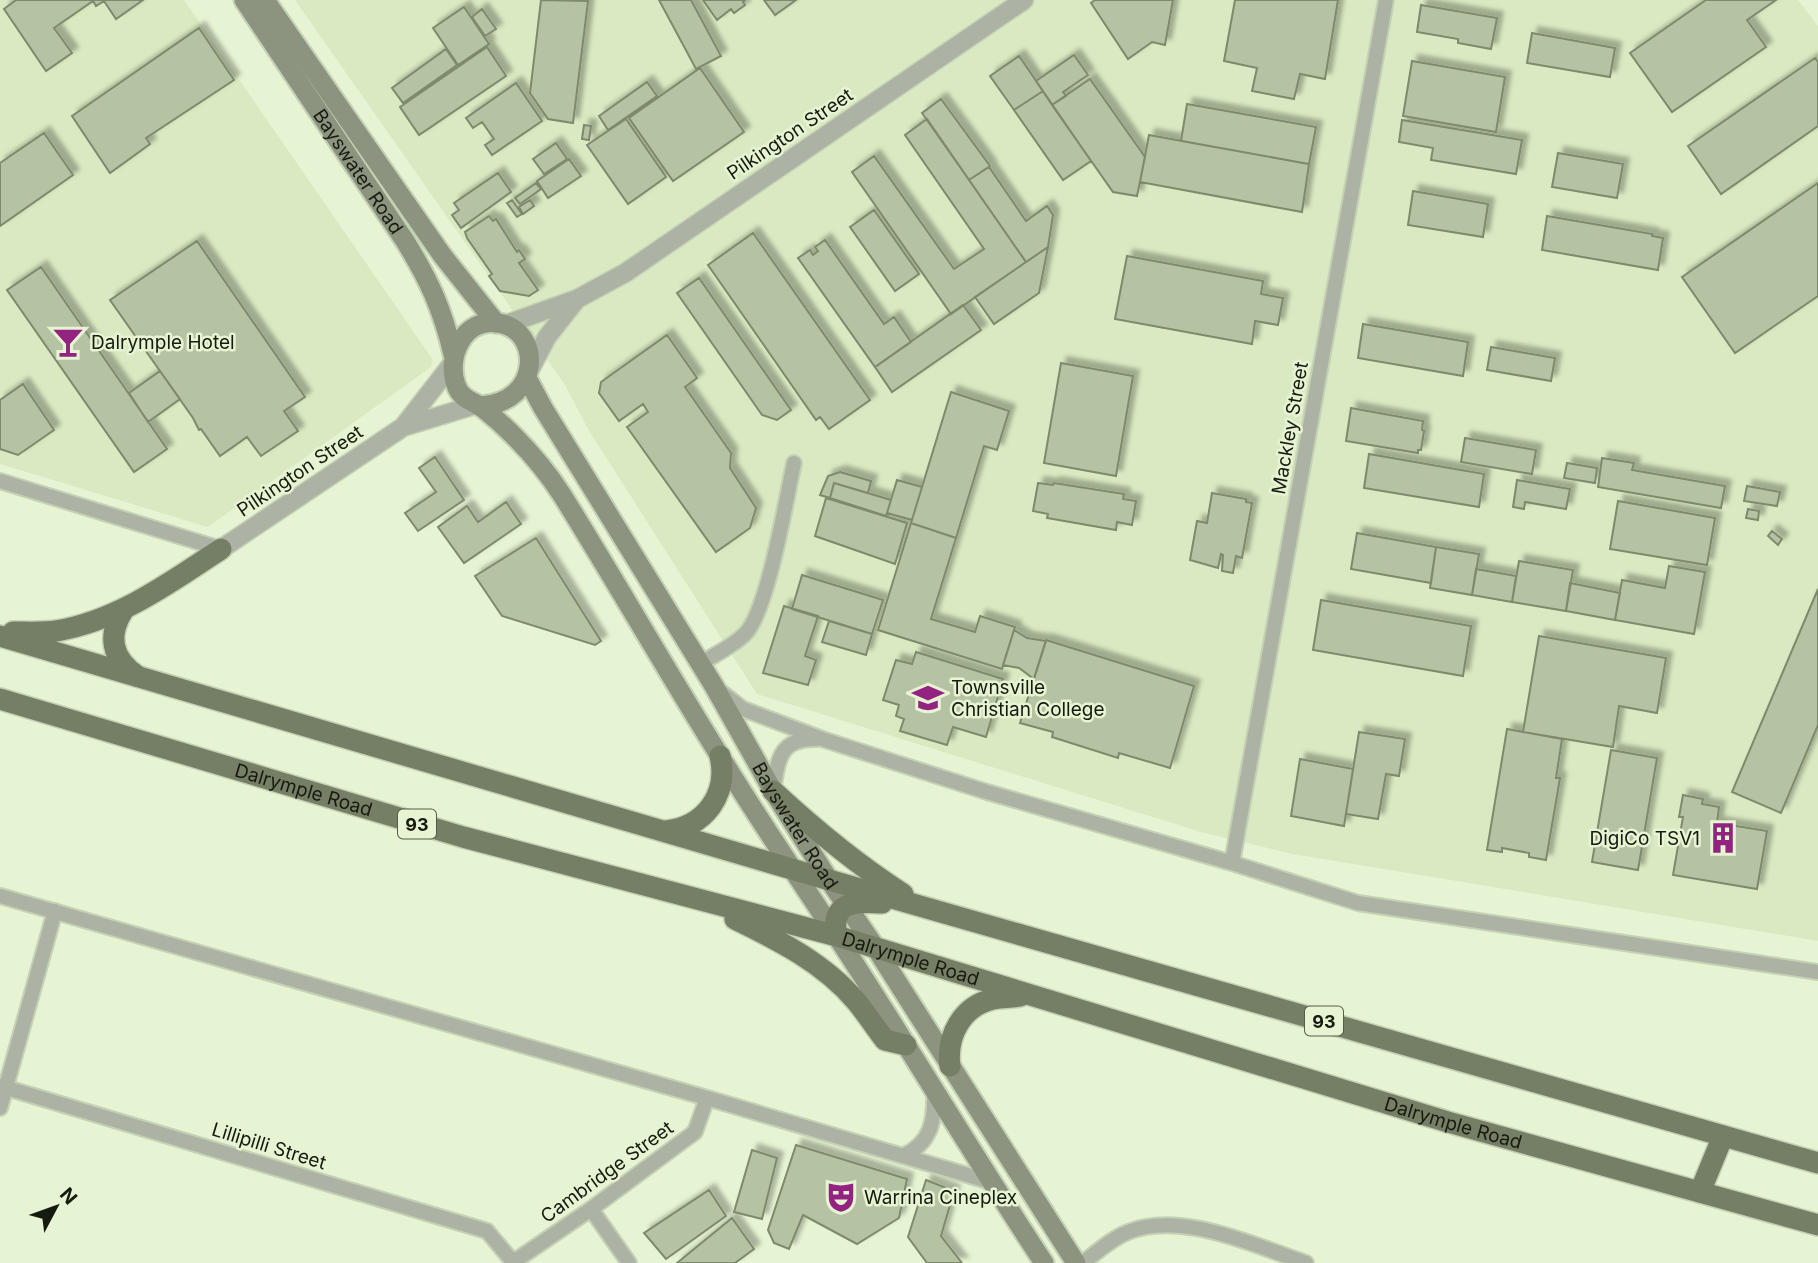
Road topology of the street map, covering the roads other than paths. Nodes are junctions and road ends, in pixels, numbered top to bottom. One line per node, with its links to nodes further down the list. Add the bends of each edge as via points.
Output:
1 (244, 0): 7 (main road, Bayswater Road, via 429,281 445,319)
2 (265, 0): 6 (main road, Bayswater Road, via 442,255)
3 (1024, 0): 5 (street, Pilkington Street, via 625,273)
4 (1386, 0): 26 (street, Mackley Street)
5 (577, 299): 6 (street, Pilkington Street); 8 (street, Pilkington Street, via 547,337)
6 (500, 324): 7 (main road, via 472,329 458,344); 8 (main road, via 525,344)
7 (453, 359): 9 (main road, via 459,391); 10 (street, Pilkington Street)
8 (528, 375): 9 (main road, via 508,400); 16 (main road, Bayswater Road, via 543,408)
9 (478, 406): 10 (street, Pilkington Street); 23 (main road, Bayswater Road, via 548,474)
10 (403, 428): 13 (street, Pilkington Street)
11 (794, 463): 16 (street, via 754,623 744,635)
12 (0, 481): 13 (street)
13 (220, 549): 14 (main road)
14 (124, 609): 15 (main road, via 58,630); 17 (main road, via 114,625 114,642 122,662)
15 (0, 634): 17 (main road, 93)
16 (700, 664): 18 (main road, Bayswater Road)
17 (138, 677): 25 (main road, 93)
18 (714, 687): 22 (street, via 743,709); 24 (main road, Bayswater Road)
19 (0, 699): 21 (main road, Dalrymple Road / 93)
20 (0, 715): 21 (main road, via 69,729)
21 (76, 721): 30 (main road, Dalrymple Road / 93, via 463,837)
22 (825, 740): 24 (street, via 801,739 786,747); 26 (street)
23 (720, 756): 25 (main road, via 722,777 713,804 693,824); 27 (main road, Bayswater Road)
24 (773, 791): 28 (main road, Bayswater Road); 32 (main road, via 820,835)
25 (666, 831): 27 (main road, 93)
26 (1231, 863): 36 (street, via 1358,904)
27 (792, 869): 28 (main road, 93); 34 (main road, Bayswater Road)
28 (829, 880): 31 (main road, Bayswater Road); 32 (main road, 93)
29 (0, 896): 33 (street)
30 (701, 902): 34 (main road, Dalrymple Road / 93); 38 (main road, via 812,962 855,1000 885,1040)
31 (846, 905): 32 (main road, via 871,902); 34 (main road, via 834,920); 35 (main road, Bayswater Road)
32 (925, 908): 44 (main road, 93)
33 (55, 911): 40 (street); 42 (street)
34 (837, 936): 35 (main road, Dalrymple Road / 93); 38 (main road, Bayswater Road)
35 (876, 947): 37 (main road, Dalrymple Road / 93); 39 (main road, Bayswater Road)
36 (1818, 972)
37 (1026, 994): 39 (main road, via 987,1000 964,1015 951,1039); 48 (main road, Dalrymple Road / 93, via 1448,1122)
38 (906, 1045): 41 (main road, Bayswater Road)
39 (950, 1066): 54 (main road, Bayswater Road)
40 (3, 1087): 43 (street); 51 (street, Lillipilli Street, via 487,1231)
41 (934, 1093): 45 (street, via 929,1134); 47 (main road, Bayswater Road)
42 (707, 1097): 45 (street); 49 (street, Cambridge Street, via 695,1132)
43 (0, 1108)
44 (1723, 1136): 46 (main road, 93); 48 (main road)
45 (903, 1156): 47 (street)
46 (1818, 1163)
47 (990, 1182): 53 (main road, Bayswater Road)
48 (1700, 1192): 50 (main road, Dalrymple Road / 93)
49 (591, 1209): 51 (street, Cambridge Street); 52 (street)
50 (1818, 1225)
51 (513, 1263)
52 (629, 1263)
53 (1044, 1263)
54 (1076, 1263)
55 (1083, 1263): 56 (street, via 1127,1232 1172,1225 1202,1229)
56 (1306, 1263)

